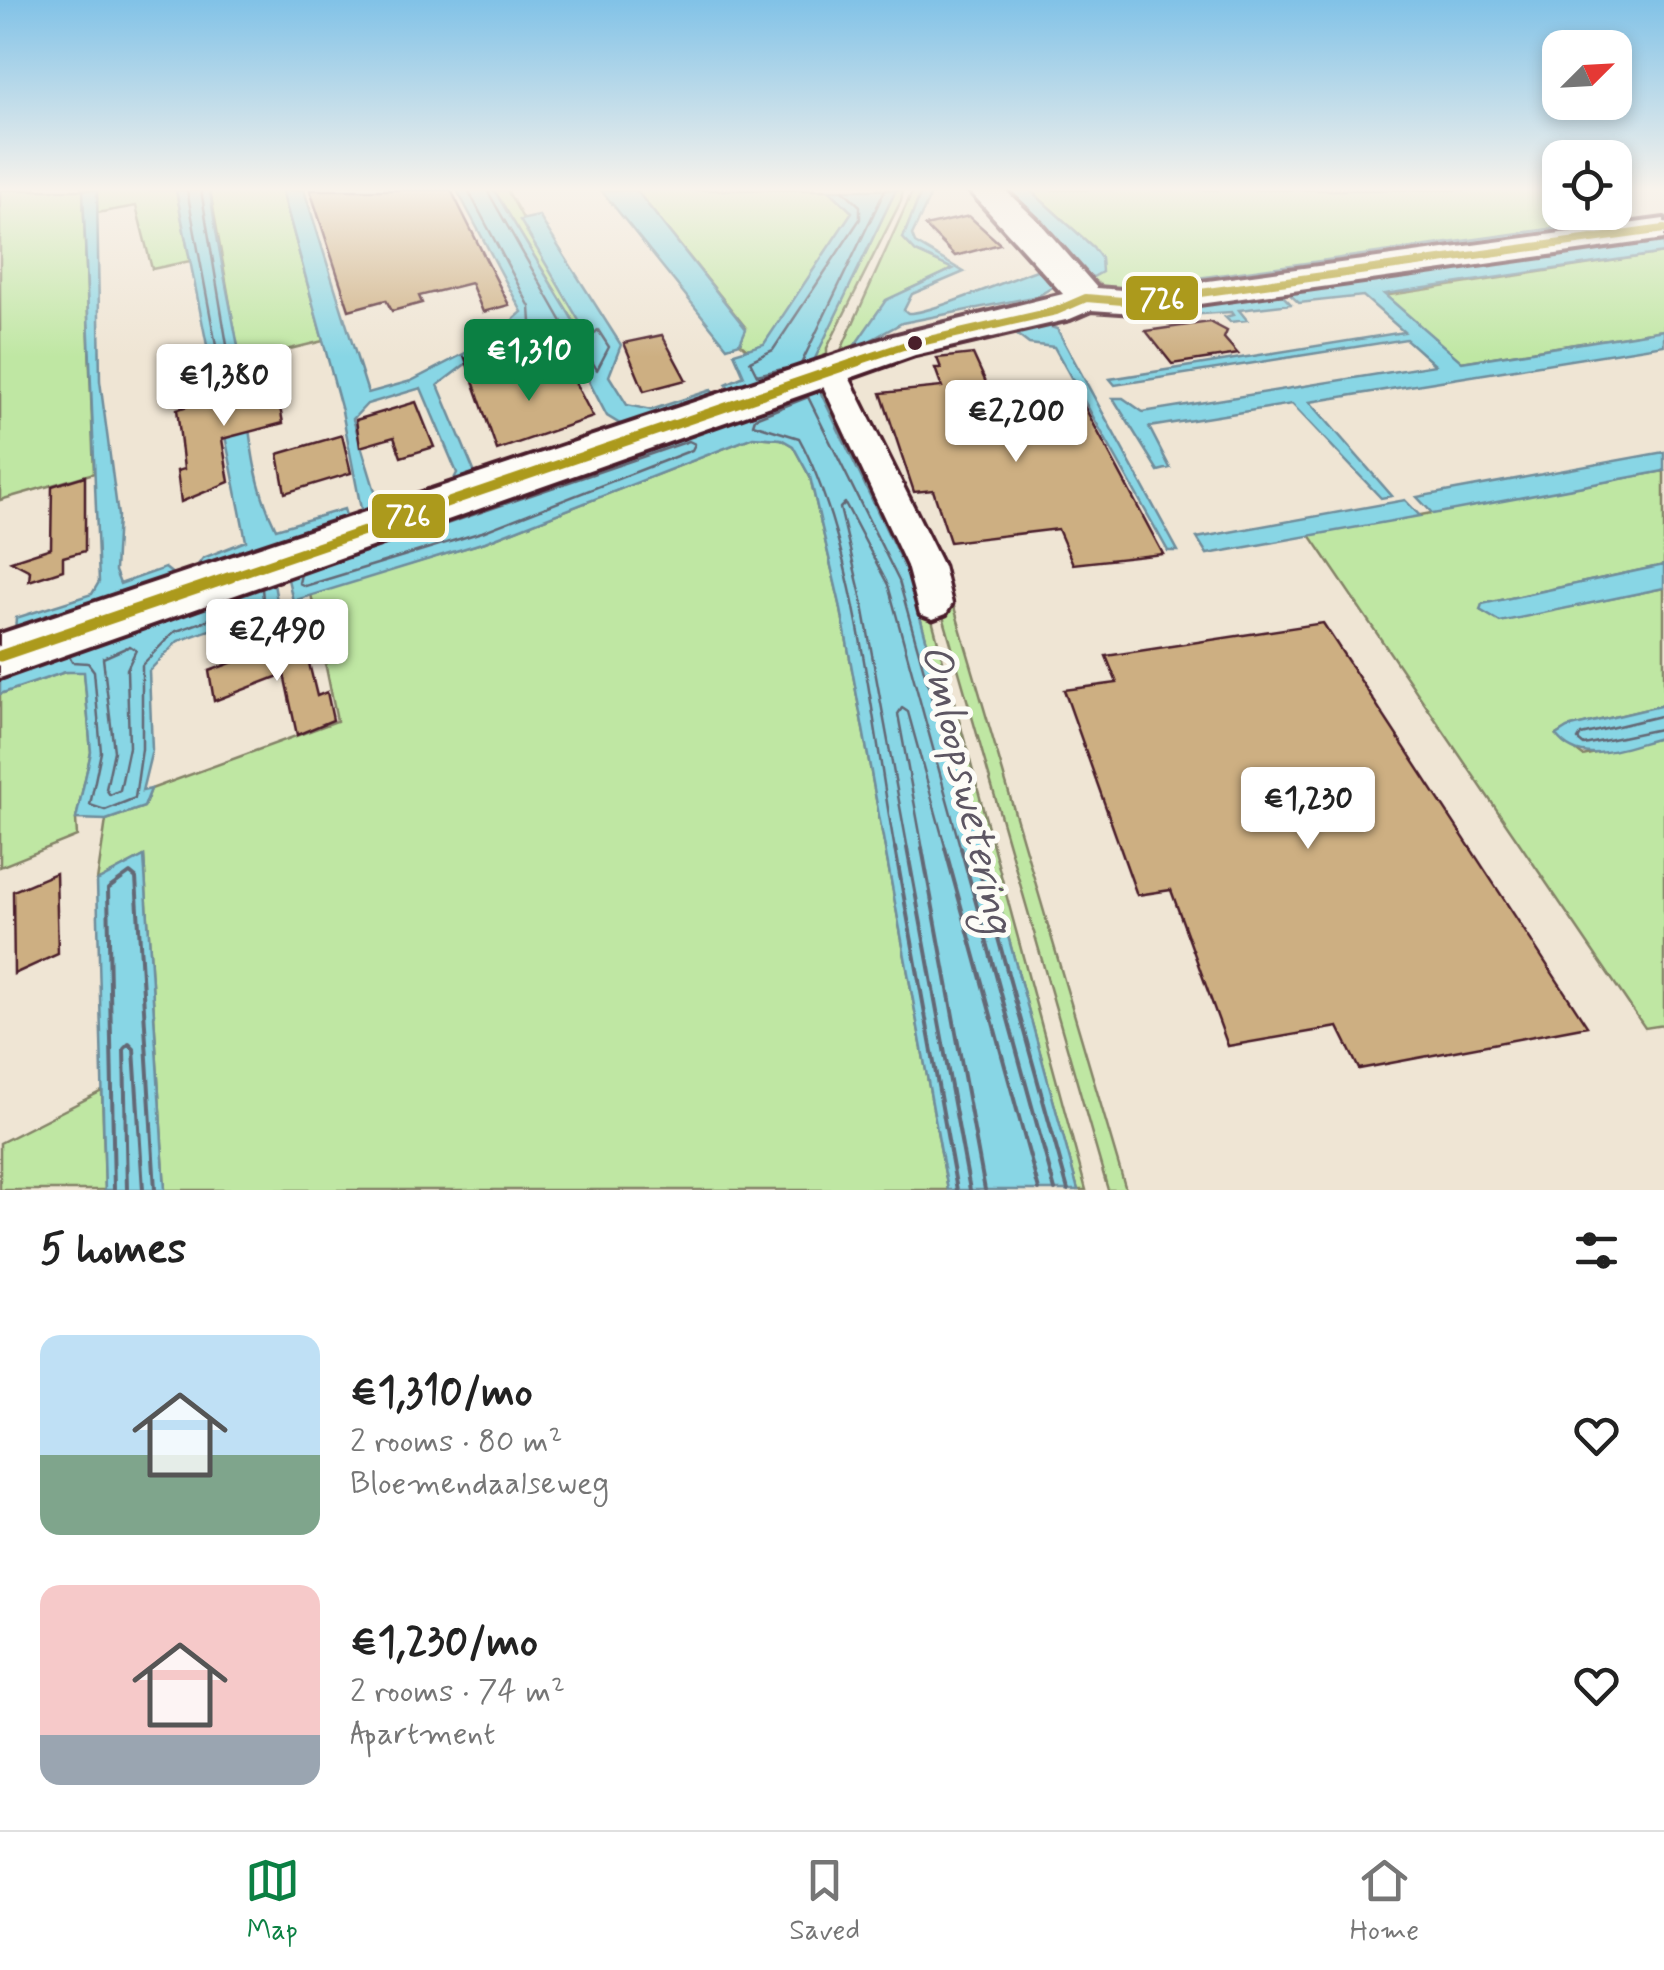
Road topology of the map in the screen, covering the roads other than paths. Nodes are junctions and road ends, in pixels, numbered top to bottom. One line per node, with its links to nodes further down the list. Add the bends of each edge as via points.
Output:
1 (1041, 246): 3 (street)
2 (1545, 246): 3 (street, via 1134,302)
3 (1086, 298): 4 (street, via 904,346)
4 (812, 379): 5 (street, via 925,566); 6 (street)
5 (932, 604)
6 (0, 656)

